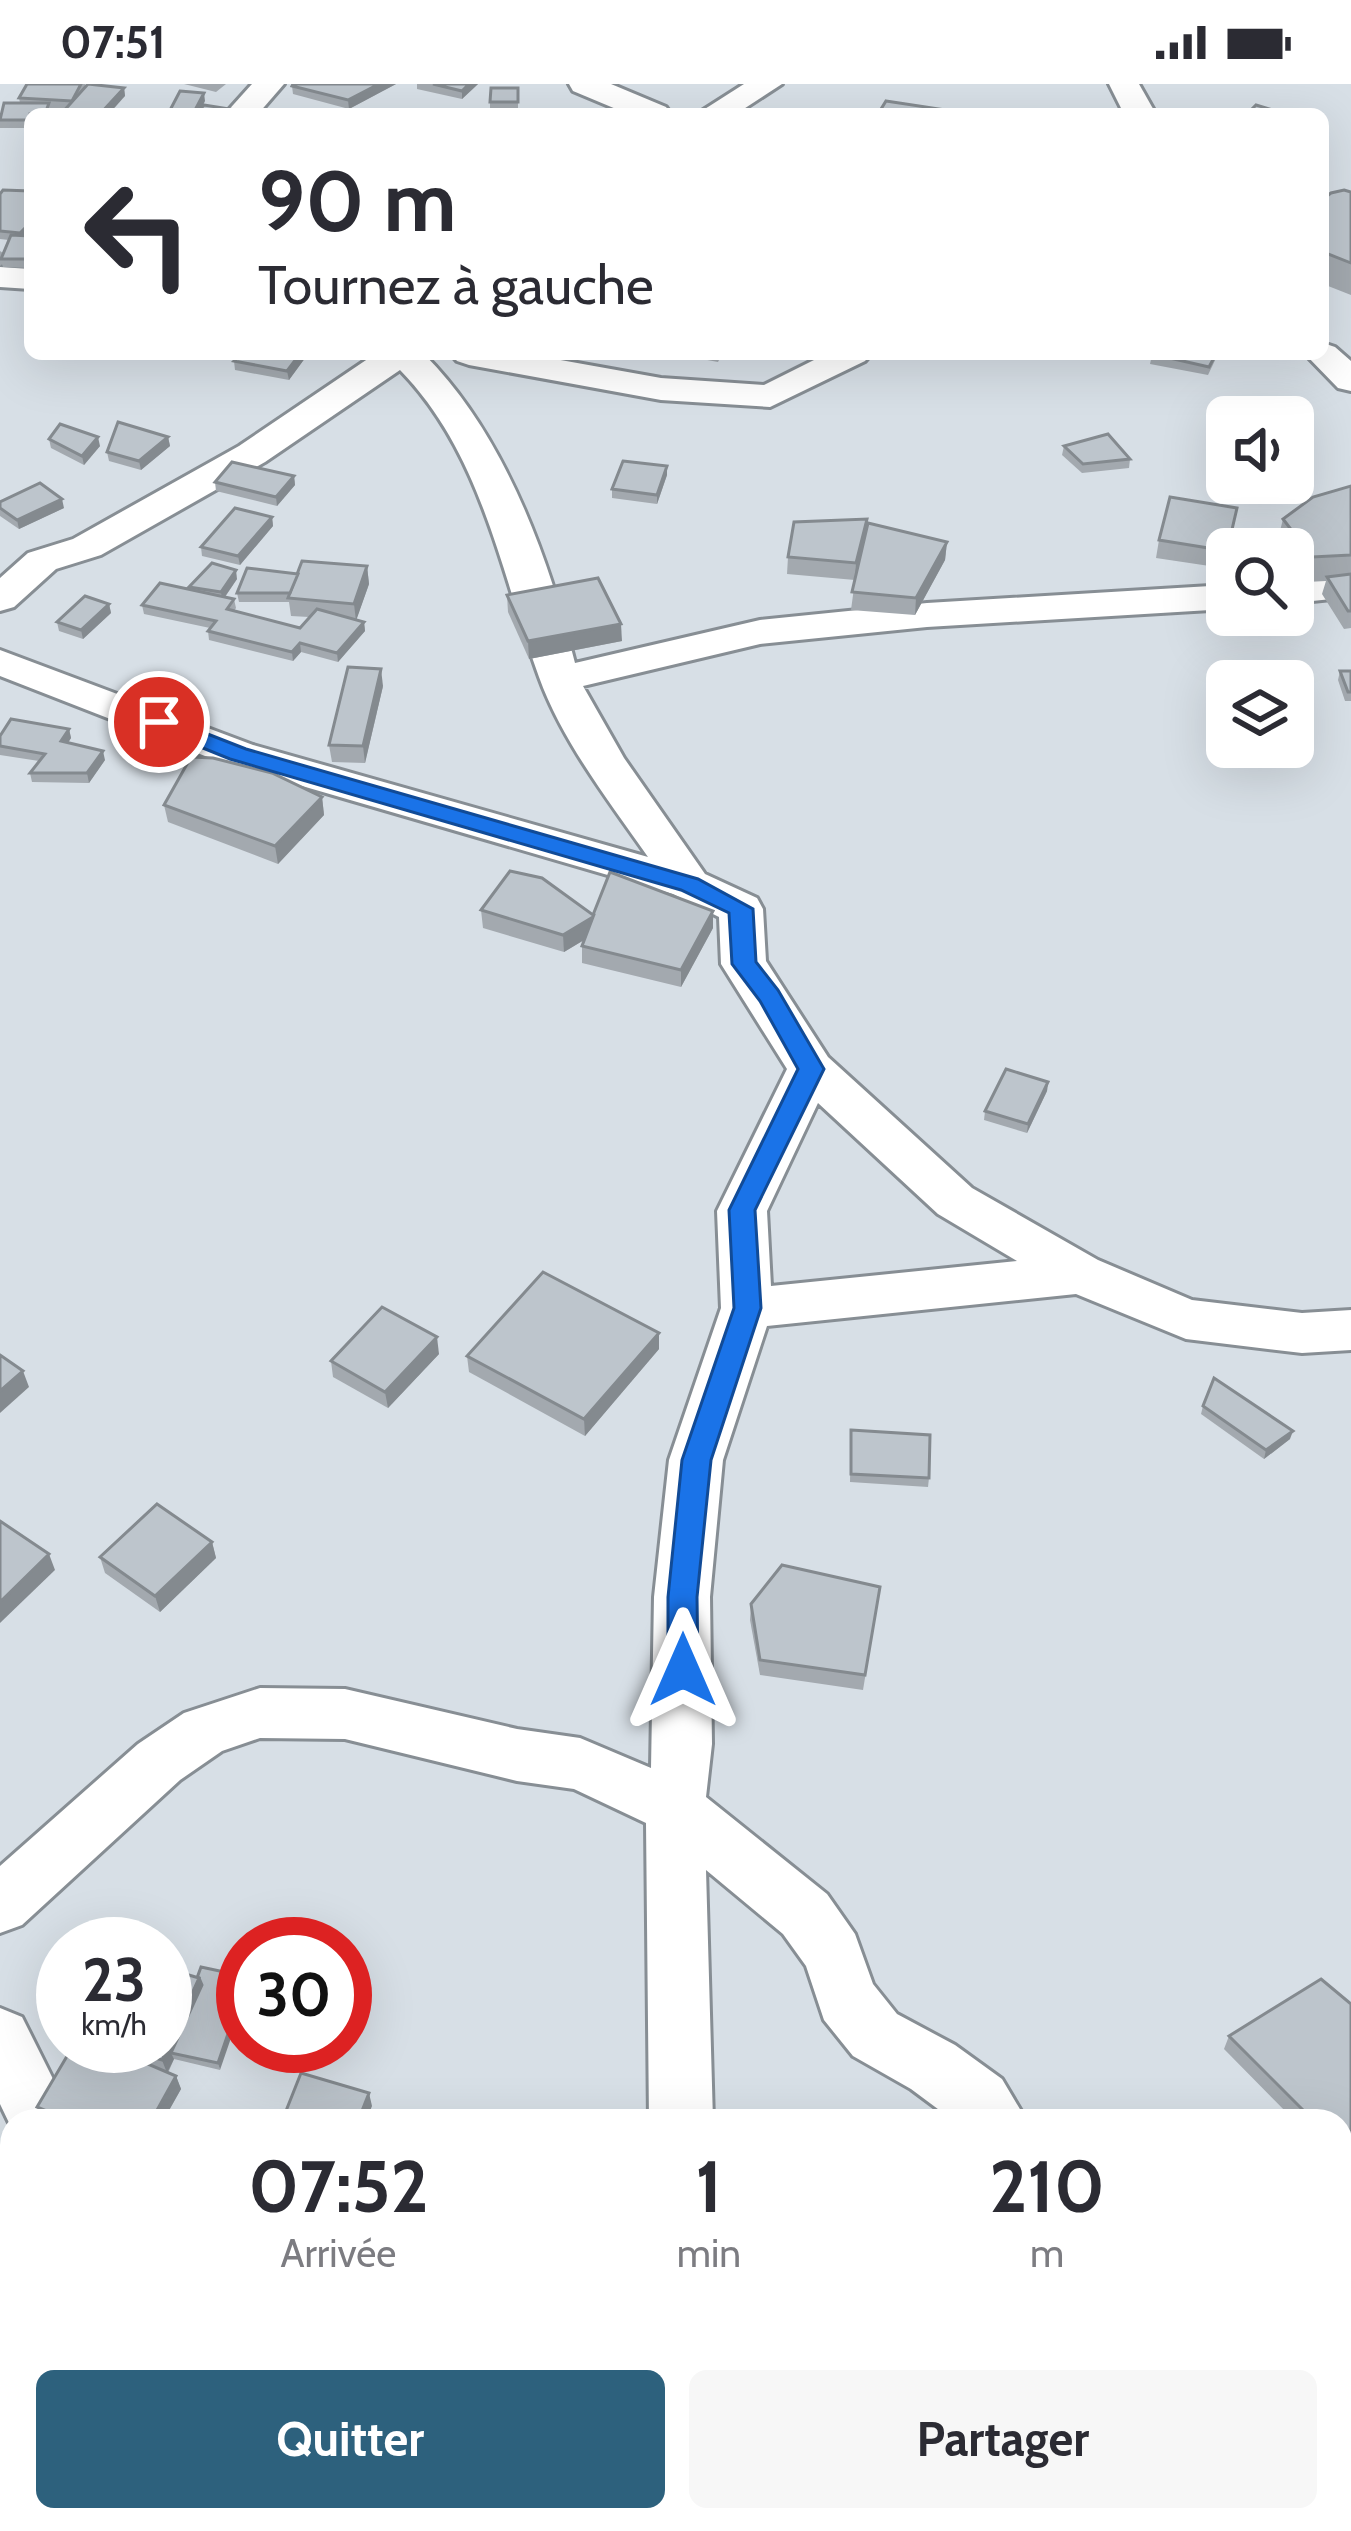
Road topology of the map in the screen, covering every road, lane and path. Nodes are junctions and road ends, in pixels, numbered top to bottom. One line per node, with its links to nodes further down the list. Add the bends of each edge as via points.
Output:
1 (269, 84): 4 (street)
2 (584, 84): 5 (street)
3 (767, 84): 6 (street)
4 (247, 108)
5 (641, 108)
6 (724, 108)
7 (392, 360): 16 (street, via 252,454 87,547 42,561)
8 (409, 360): 18 (street, via 466,434)
9 (502, 360): 10 (street, via 662,389 770,396)
10 (841, 360)
11 (1329, 360): 12 (street)
12 (1351, 380)
13 (1351, 585): 14 (street)
14 (1314, 589)
15 (1206, 598): 18 (street, via 760,632)
16 (0, 599)
17 (0, 662): 19 (street)
18 (560, 679): 21 (street)
19 (68, 690): 20 (street); 21 (street, via 238,754)
20 (0, 699)
21 (689, 884): 22 (street, via 741,909 744,964)
22 (811, 1069): 23 (street, via 955,1201); 24 (street, via 742,1210)
23 (1080, 1274): 24 (street); 25 (street, via 1186,1318 1302,1333)
24 (748, 1308): 26 (street, via 697,1460 682,1597)
25 (1351, 1330)
26 (675, 1808): 27 (street, via 580,1764 345,1714 260,1713 204,1731 159,1762); 30 (street); 31 (street, via 805,1914 833,1954 846,1999 875,2036 933,2067)
27 (0, 1905)
28 (0, 2038): 29 (street)
29 (36, 2109)
30 (681, 2109)
31 (985, 2109)

